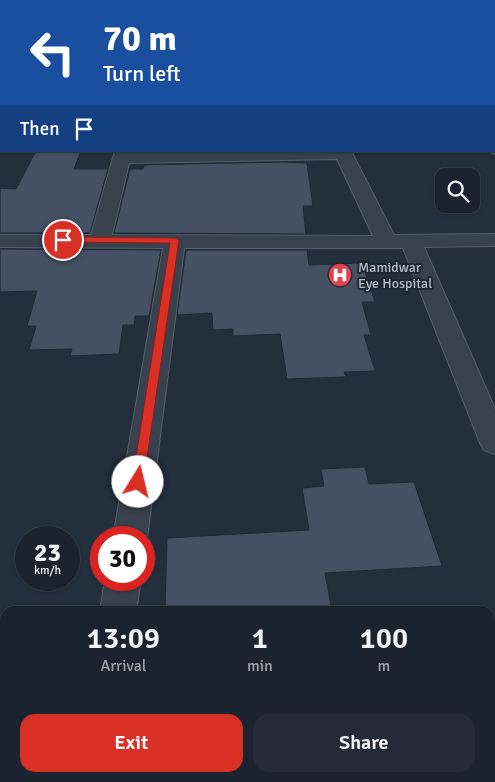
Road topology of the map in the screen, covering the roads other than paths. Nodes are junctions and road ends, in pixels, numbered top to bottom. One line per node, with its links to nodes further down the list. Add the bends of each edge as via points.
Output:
1 (343, 153): 2 (street); 8 (street)
2 (218, 154): 3 (street)
3 (123, 155): 4 (street)
4 (100, 240): 5 (street); 7 (street)
5 (175, 240): 8 (street); 11 (street)
6 (495, 240): 9 (street)
7 (0, 241)
8 (386, 241): 9 (street)
9 (411, 241): 10 (street)
10 (495, 443)
11 (132, 526)
12 (121, 591): 13 (street)
13 (119, 606)

